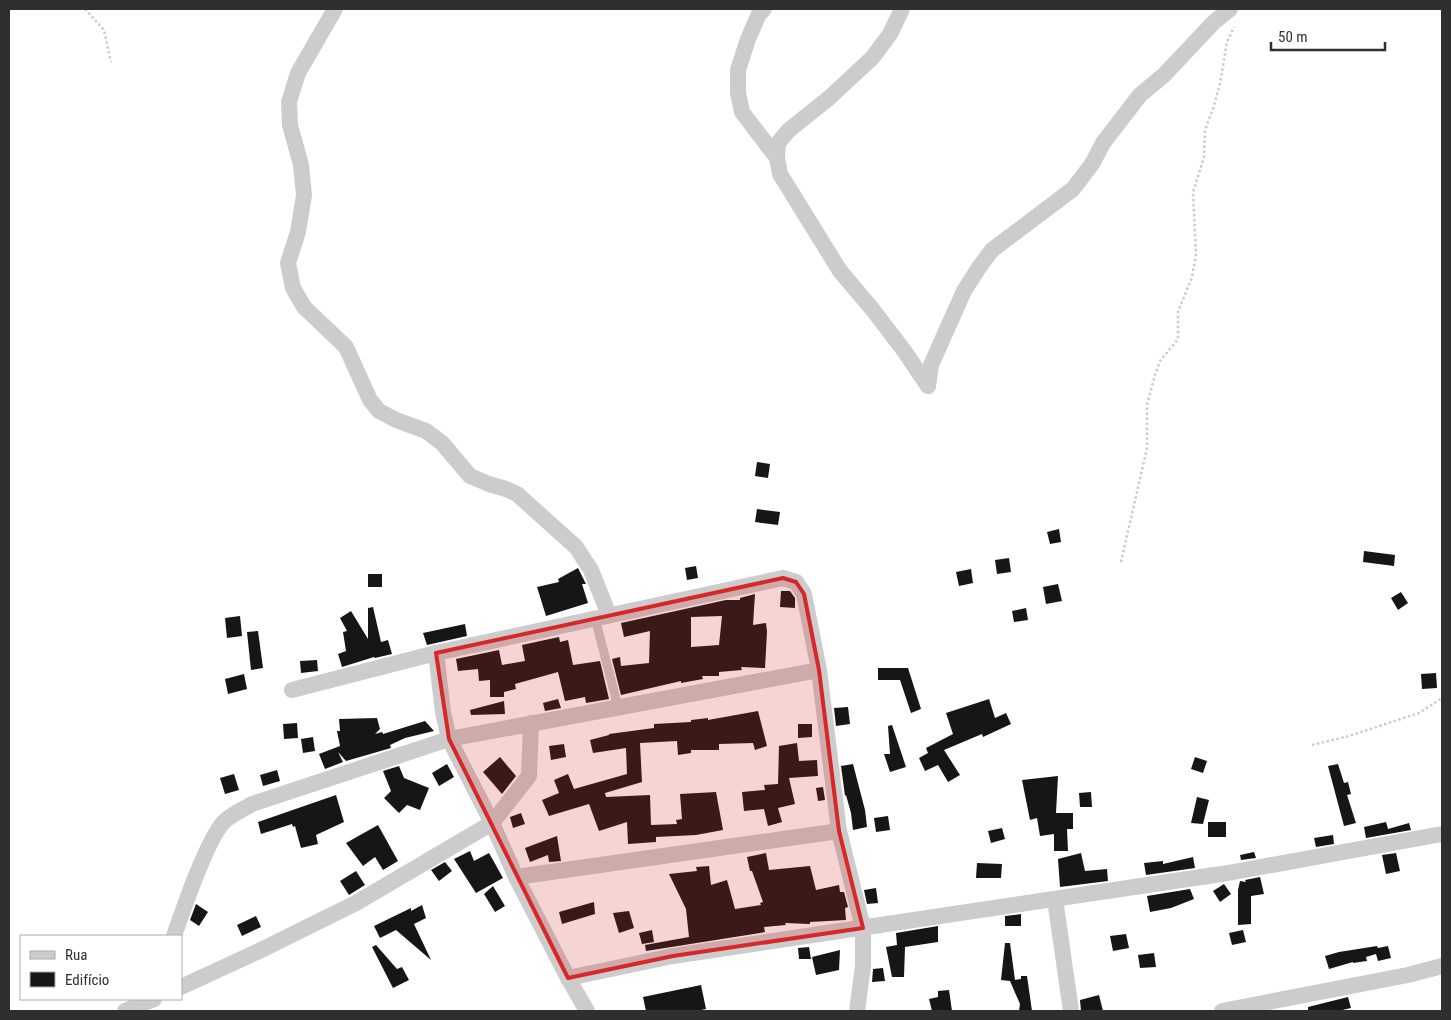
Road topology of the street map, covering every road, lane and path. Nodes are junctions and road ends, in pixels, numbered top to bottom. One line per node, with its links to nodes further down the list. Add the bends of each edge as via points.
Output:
1 (85, 9): 7 (path, via 104,30)
2 (335, 9): 10 (street, via 298,73 289,102 290,125 301,165 304,195 298,232 288,263 293,288 304,307 346,347 378,411 426,431 442,443 470,476 517,494 576,547 591,570)
3 (764, 9): 8 (street, via 748,39 738,70 738,93 742,112)
4 (902, 9): 8 (street, via 890,34 872,58 778,143)
5 (1230, 9): 8 (street, via 1140,95 1073,189 992,250 964,291 931,365 928,386 884,324 840,271 780,174)
6 (1236, 24): 9 (path, via 1227,42 1214,106 1205,130 1204,157 1193,192 1196,254 1192,277 1178,312 1178,339 1160,362 1147,405 1147,448)
7 (111, 62)
8 (777, 158)
9 (1121, 562)
10 (602, 617): 11 (street); 12 (street, via 783,578 796,582 804,594); 15 (lane)
11 (436, 652): 13 (street); 17 (street)
12 (819, 670): 15 (street); 20 (street)
13 (292, 690)
14 (1442, 698): 18 (path, via 1419,713)
15 (618, 707): 16 (street)
16 (531, 724): 17 (street); 19 (street, via 529,776)
17 (449, 739): 19 (street); 25 (street, via 252,804 224,820 212,839)
18 (1312, 745)
19 (492, 823): 22 (street); 28 (street, via 356,903)
20 (839, 831): 22 (street); 24 (street)
21 (1442, 834): 23 (street, via 1228,873)
22 (516, 877): 27 (street)
23 (1055, 899): 24 (street); 33 (street)
24 (863, 928): 27 (street, via 673,956); 32 (street, via 863,966)
25 (174, 935)
26 (1442, 966): 34 (street)
27 (568, 978): 31 (street)
28 (182, 987)
29 (148, 1000): 30 (street)
30 (125, 1011)
31 (587, 1011)
32 (857, 1011)
33 (1071, 1011)
34 (1222, 1011)

